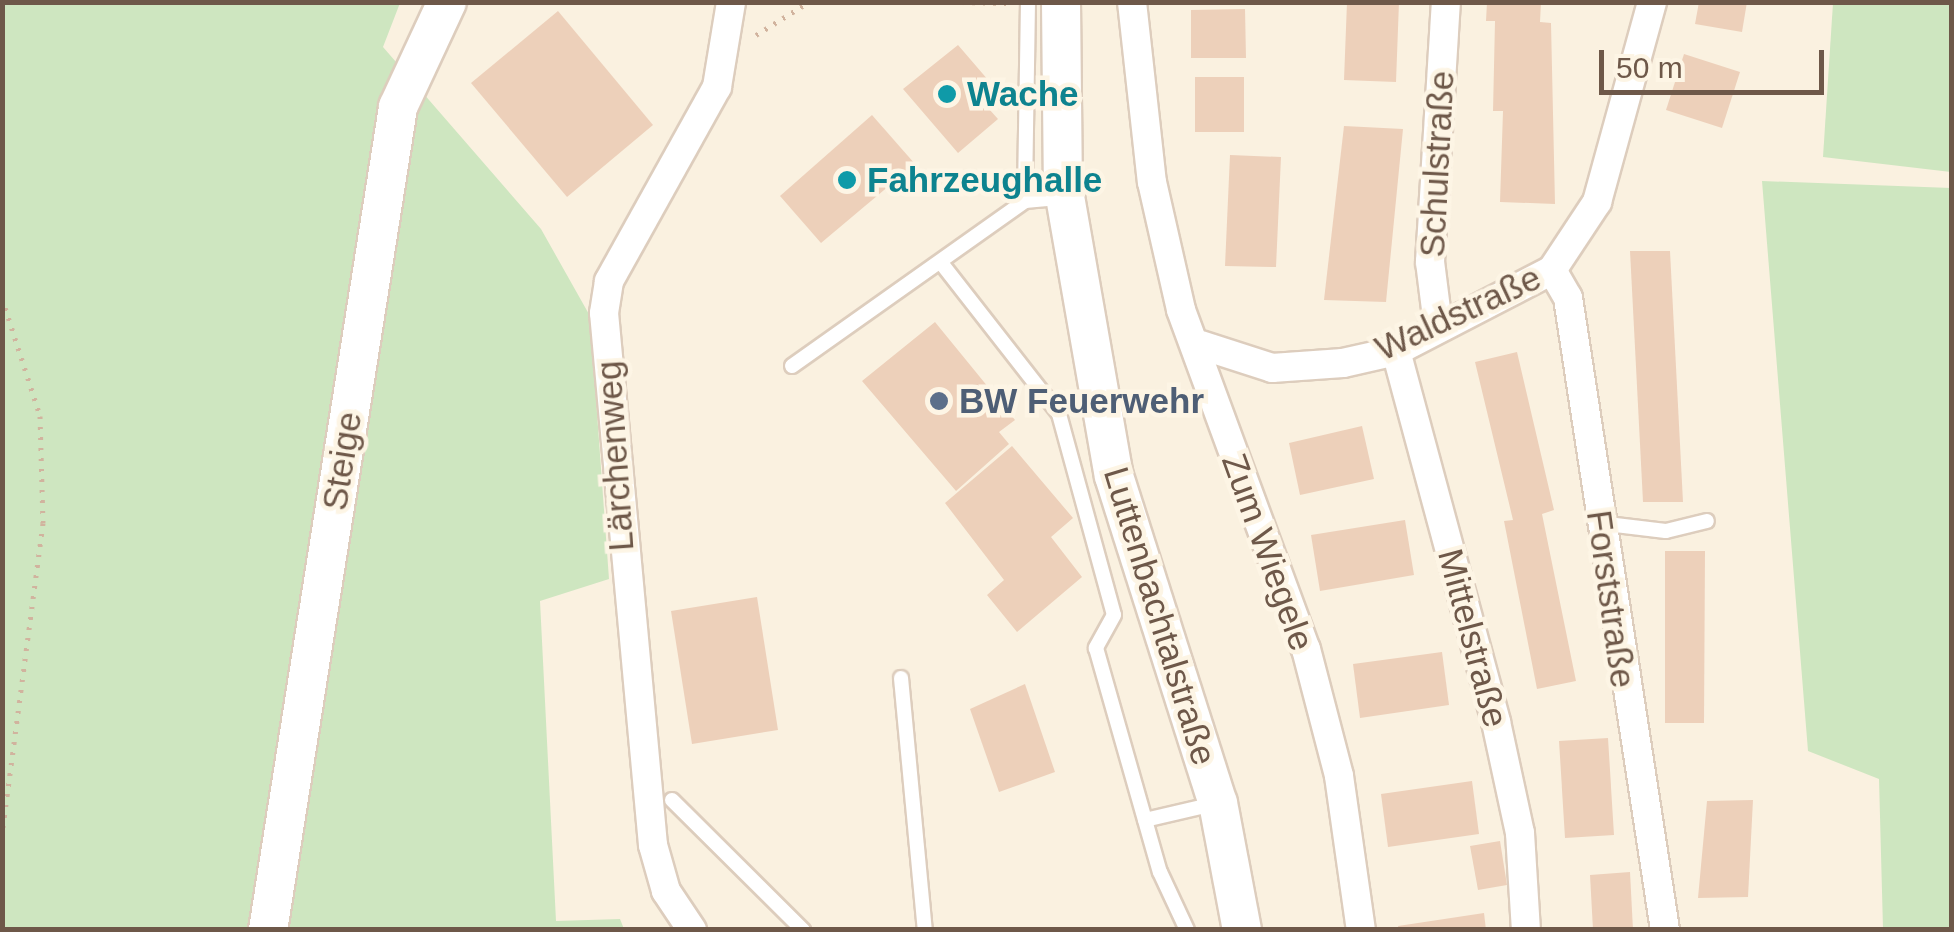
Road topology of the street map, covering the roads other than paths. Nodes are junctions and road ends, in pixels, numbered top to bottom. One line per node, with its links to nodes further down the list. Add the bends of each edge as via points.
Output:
1 (447, 2): 22 (street, Steige, via 398,107)
2 (731, 2): 23 (street, Lärchenweg, via 729,52 687,153 609,281 604,313 652,845 666,891)
3 (1061, 2): 8 (street, Luttenbachtalstraße)
4 (1132, 2): 13 (street, Zum Wiegele, via 1152,182 1181,310)
5 (1446, 2): 12 (street, Schulstraße, via 1430,262)
6 (1652, 2): 11 (street, Waldstraße, via 1597,202)
7 (1028, 3): 9 (lane)
8 (1066, 198): 9 (lane); 20 (street, Luttenbachtalstraße, via 1114,476)
9 (1025, 200): 10 (lane)
10 (942, 264): 15 (lane); 21 (lane, via 1059,414 1103,552 1114,614 1096,648)
11 (1552, 270): 12 (street, Waldstraße); 17 (street, Forststraße, via 1568,298)
12 (1438, 325): 14 (street, Waldstraße)
13 (1201, 346): 14 (street, Waldstraße, via 1272,368); 28 (street, Zum Wiegele, via 1340,776)
14 (1396, 351): 29 (street, Mittelstraße, via 1496,722 1520,833)
15 (792, 366)
16 (1707, 522): 17 (lane, via 1666,532)
17 (1599, 523): 30 (street, Forststraße)
18 (901, 678): 25 (lane)
19 (672, 800): 24 (lane)
20 (1218, 803): 21 (lane); 27 (street, Luttenbachtalstraße)
21 (1146, 820): 26 (lane)
22 (268, 930)
23 (692, 930)
24 (803, 930)
25 (925, 930)
26 (1188, 930)
27 (1242, 930)
28 (1361, 930)
29 (1526, 930)
30 (1666, 930)

